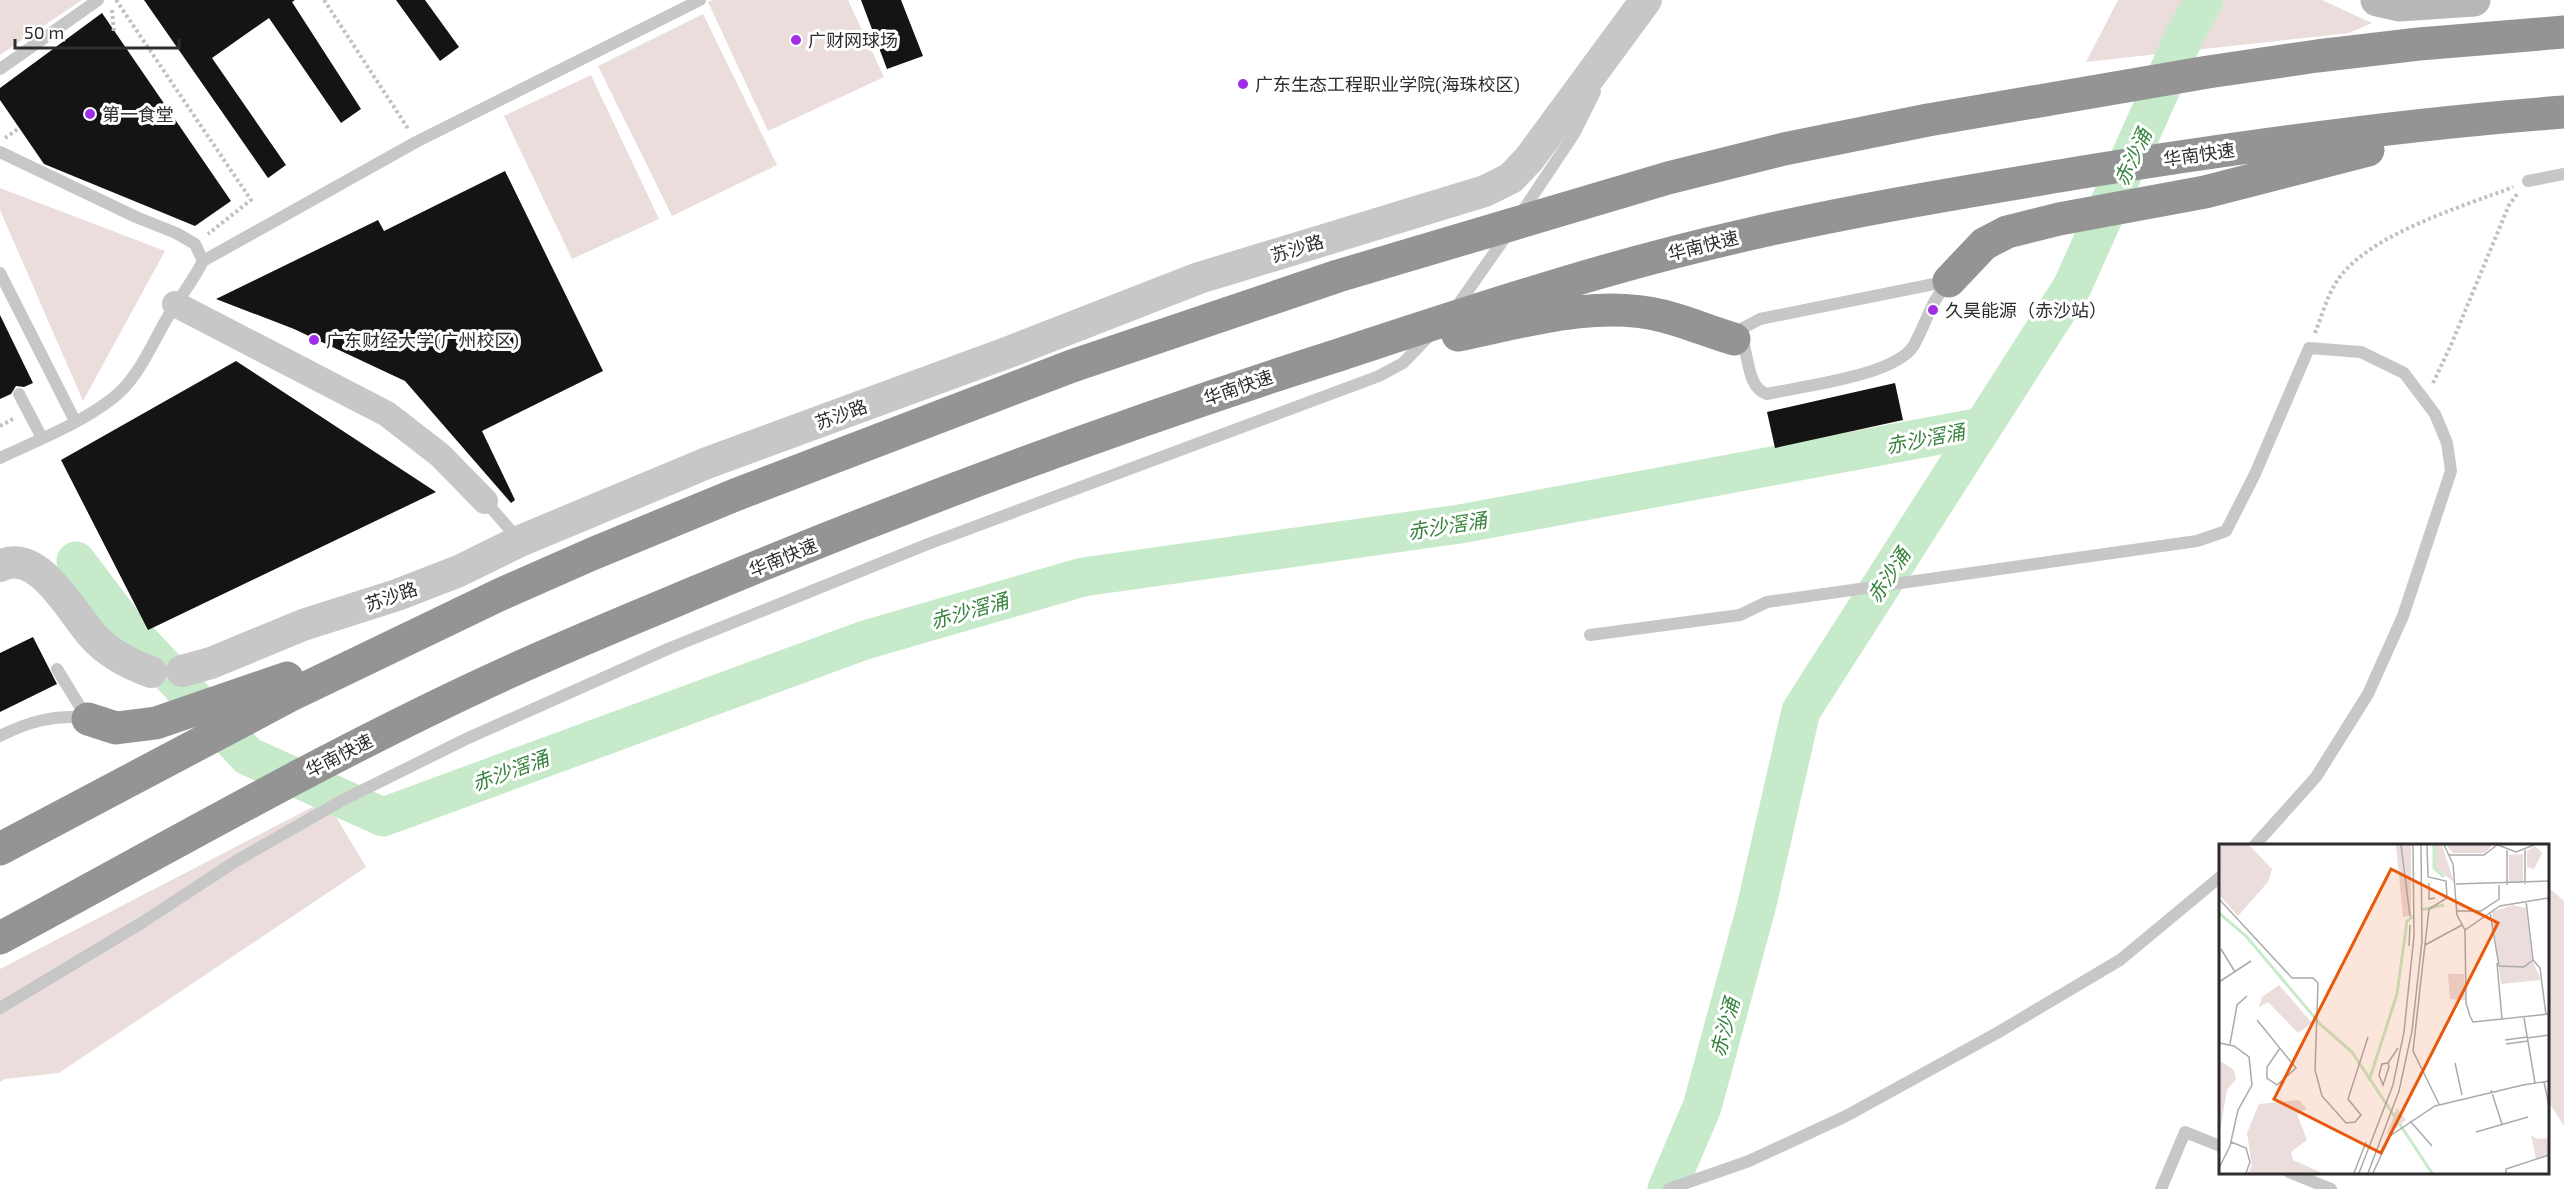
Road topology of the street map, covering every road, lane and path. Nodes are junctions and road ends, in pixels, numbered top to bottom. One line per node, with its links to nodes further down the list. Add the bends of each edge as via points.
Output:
1 (98, 0): 11 (lane)
2 (111, 0): 10 (path)
3 (116, 0): 20 (path, via 251,200)
4 (324, 0): 16 (path)
5 (700, 0): 16 (lane)
6 (2377, 0): 7 (main road, via 2399,5)
7 (2474, 0)
8 (1637, 12): 34 (street, 苏沙路, via 1529,159 1511,178 1485,191 1199,278 708,463); 45 (lane, via 1574,134 1463,301 1405,361 1379,376 928,544 670,648 418,763 341,801 236,861)
9 (2564, 32): 38 (highway, via 2419,44 2113,87 1784,149 1668,178 1338,276 1072,366 735,495)
10 (114, 33)
11 (0, 69)
12 (2564, 112): 13 (highway, 华南快速)
13 (2494, 117): 23 (highway, via 2187,195 2059,219 1995,237); 27 (highway, 华南快速, via 2167,158 1901,202 1657,256)
14 (19, 128): 15 (path)
15 (0, 141)
16 (416, 142): 21 (lane)
17 (0, 152): 20 (lane)
18 (2564, 174): 19 (lane)
19 (2528, 181): 26 (path, via 2409,227 2361,256 2334,285); 29 (path, via 2509,205 2433,379)
20 (195, 244): 21 (lane)
21 (203, 261): 24 (lane, via 193,282)
22 (0, 273): 30 (lane)
23 (1949, 281): 25 (lane, via 1760,319 1743,328); 25 (lane, via 1935,296 1913,346 1902,358 1879,370 1767,394 1754,383 1744,346)
24 (175, 304): 30 (lane, via 132,381 113,399); 33 (street, via 387,414 440,455)
25 (1734, 339): 27 (highway, via 1662,316 1611,310 1544,318)
26 (2309, 348): 29 (lane, via 2361,352 2404,373); 36 (lane, via 2226,531 2197,541 1767,602 1740,615)
27 (1303, 366): 44 (highway, 华南快速, via 1068,446 760,566 488,681 326,761)
28 (19, 394): 31 (lane)
29 (2435, 414): 41 (lane, via 2451,471 2403,616 2368,694 2316,777)
30 (75, 421): 31 (lane)
31 (42, 438): 32 (lane)
32 (0, 458)
33 (485, 501): 34 (lane)
34 (520, 541): 35 (street, 苏沙路, via 449,575 303,625 211,663 166,671 125,663 94,637 45,576 26,563)
35 (0, 566)
36 (1590, 635)
37 (57, 669): 39 (lane)
38 (283, 689): 39 (highway, via 156,723); 42 (highway, via 157,766)
39 (102, 723): 40 (lane, via 70,716 30,722)
40 (0, 736)
41 (2256, 844)
42 (0, 849)
43 (2219, 878): 48 (lane, via 2120,960 1997,1033 1846,1116 1749,1161)
44 (0, 938)
45 (0, 1008)
46 (2219, 1146): 49 (lane, via 2185,1132)
47 (2292, 1174): 50 (lane)
48 (1669, 1189)
49 (2161, 1189)
50 (2331, 1189)

